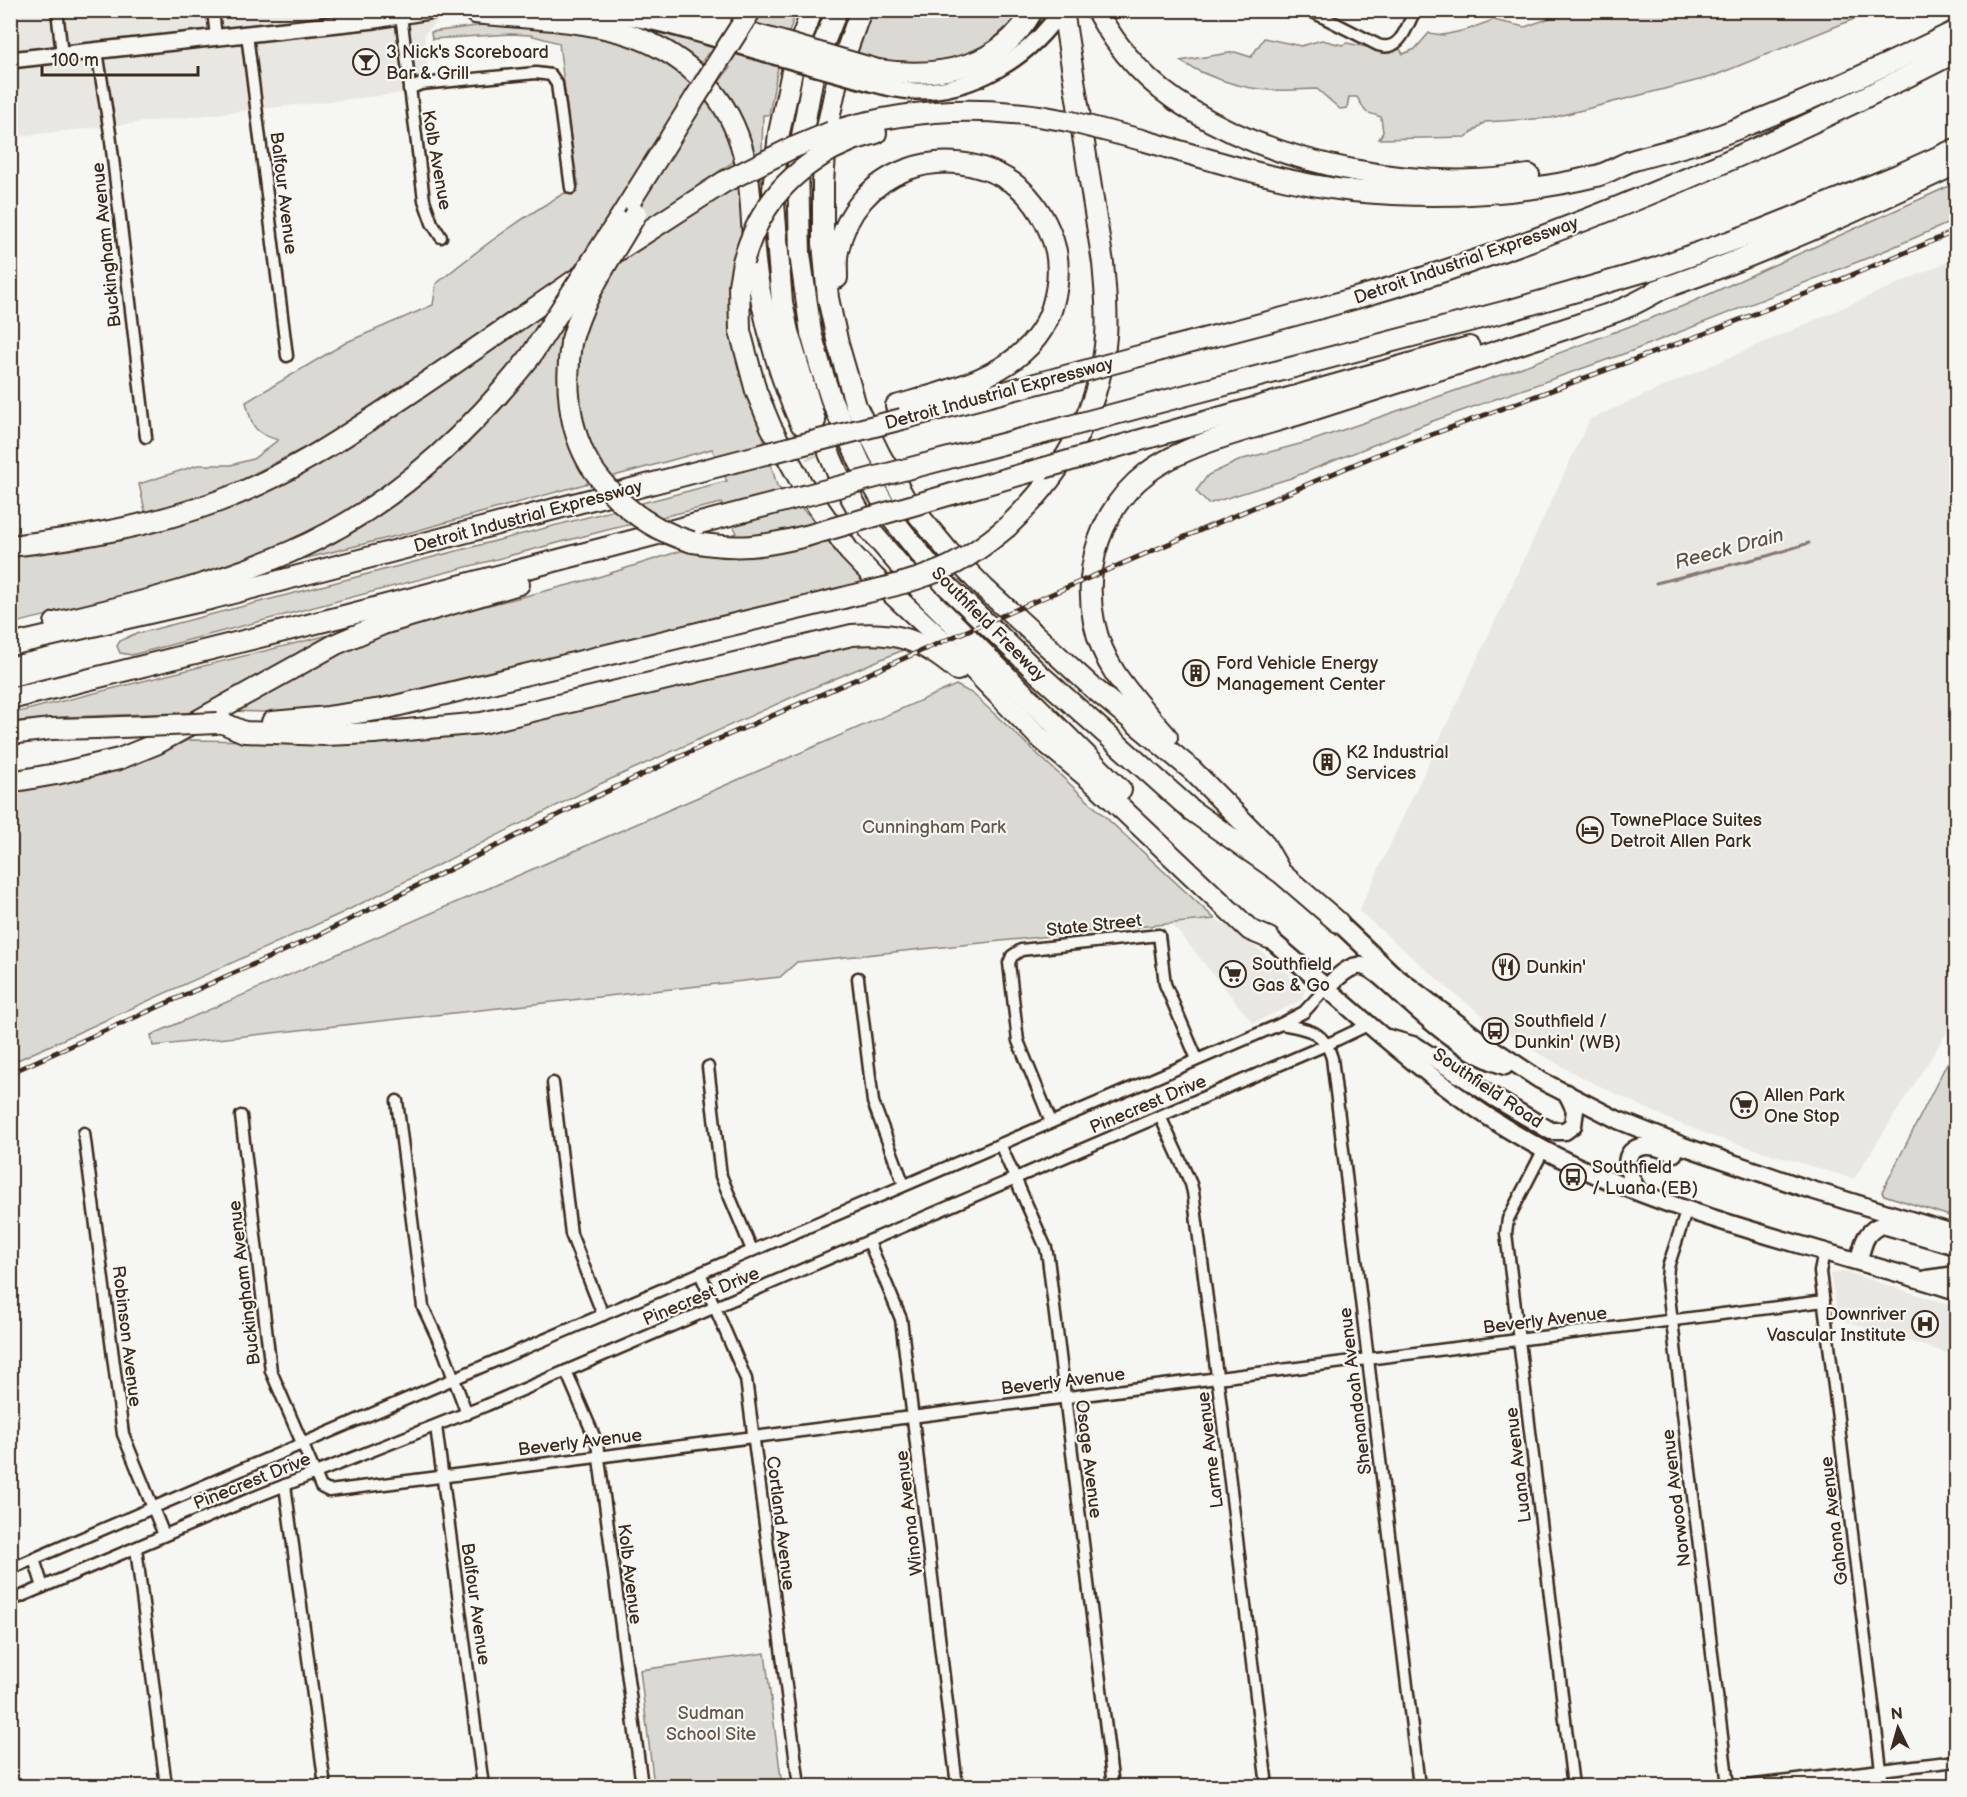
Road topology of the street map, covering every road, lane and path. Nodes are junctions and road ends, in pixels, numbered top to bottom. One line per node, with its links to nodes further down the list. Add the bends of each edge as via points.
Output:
1 (57, 10): 26 (street)
2 (213, 10): 22 (street)
3 (435, 10): 19 (main road)
4 (508, 10): 16 (main road)
5 (571, 10): 17 (main road)
6 (666, 10): 23 (highway)
7 (751, 10): 30 (highway, bridge)
8 (812, 10): 41 (highway, via 795,57 779,133 773,190 786,322)
9 (837, 10): 53 (highway, Southfield Freeway, via 815,65 802,135 798,165 800,254 811,333 820,366 860,463 894,521 943,582 1191,810)
10 (861, 10): 42 (highway, via 839,72 827,128 823,220 828,298 856,406 905,498)
11 (1033, 10): 28 (highway, via 1009,42 965,66 928,74)
12 (1062, 10): 28 (main road, via 1050,28 1020,55 970,81 912,91); 48 (highway, bridge, via 1103,263 1106,336 1092,404 1073,445 1045,488 1007,527 950,566 843,598 383,709 277,722)
13 (1095, 10): 33 (highway, via 1130,60 1187,108 1256,142 1304,158 1431,179 1523,176)
14 (1309, 10): 15 (street, via 1378,45 1391,46 1401,38)
15 (1415, 10)
16 (468, 12): 41 (highway, via 566,22 623,33 677,57 717,97 741,147 765,317 785,387)
17 (618, 13): 23 (main road)
18 (369, 15): 19 (main road); 21 (main road)
19 (401, 15): 29 (street, Kolb Avenue)
20 (1956, 30): 33 (highway, via 1890,63 1719,135)
21 (247, 34): 22 (main road); 38 (street, Balfour Avenue)
22 (216, 37): 24 (main road)
23 (778, 49): 28 (highway, bridge)
24 (97, 51): 26 (main road); 40 (street, Buckingham Avenue)
25 (1956, 52): 39 (highway, Detroit Industrial Expressway, bridge, via 1782,138 1608,211 1424,277 1058,378)
26 (63, 54): 27 (main road)
27 (10, 60)
28 (874, 77)
29 (409, 88): 35 (street, via 525,74 551,75 556,84); 36 (street, Kolb Avenue, via 424,200)
30 (683, 119): 37 (highway, bridge, via 670,151 582,310 573,335 567,387 580,450 600,481 633,514 692,542 723,547 763,546 806,536 1545,325); 45 (highway, bridge, via 530,357 501,394 448,448 378,502 291,552 200,585)
31 (831, 141): 33 (highway, bridge, via 848,127 921,113 1014,113 1068,121 1310,185 1395,194 1529,188 1600,175); 44 (highway, bridge, via 790,149 724,182 338,441 263,482 221,501 134,527); 50 (highway, bridge, via 777,194 758,223 743,262 740,331 756,391 802,484 849,551)
32 (1956, 149): 43 (highway, bridge, via 1769,227 1656,268 1511,310)
33 (1621, 164)
34 (1956, 164): 37 (highway, via 1861,209)
35 (571, 188)
36 (441, 237)
37 (1667, 286): 51 (highway, via 1626,308 1530,341 1199,446 1147,472 1131,486 1105,524 1096,546 1090,593 1094,621 1115,673)
38 (287, 356)
39 (899, 412): 41 (highway, Detroit Industrial Expressway, bridge); 42 (highway, via 1008,364 1029,347 1052,310 1058,268 1052,236 1042,215 1014,184 973,165 921,165 880,184 863,197 843,230 837,253 842,322 856,382 887,455)
40 (146, 437)
41 (813, 440): 46 (highway, Detroit Industrial Expressway, bridge, via 210,599); 55 (highway, Southfield Freeway, via 844,510 869,530 926,596)
42 (919, 514): 51 (highway, via 948,551 1001,604)
43 (633, 541): 47 (highway); 52 (highway, via 597,562 383,624 336,644 156,744 118,759)
44 (10, 546)
45 (10, 633)
46 (10, 645)
47 (10, 699)
48 (220, 723): 49 (highway, bridge); 50 (highway, via 244,732 325,735 482,723 871,633 899,636 924,646)
49 (10, 734)
50 (1038, 736): 55 (highway, via 1099,787 1250,930)
51 (1192, 770): 53 (highway, via 1263,842)
52 (10, 782)
53 (1281, 873): 54 (highway, Southfield Freeway)
54 (1338, 922): 64 (highway, Southfield Road, via 1443,1014)
55 (1269, 938): 57 (highway, Southfield Road)
56 (858, 978): 75 (street, via 873,1102)
57 (1327, 987): 58 (street, Pinecrest Drive, via 1304,1012); 59 (highway, Southfield Road); 64 (highway, via 1353,968 1369,969 1472,1051 1503,1066)
58 (1281, 1023): 61 (street, via 1309,1030); 62 (street, Pinecrest Drive)
59 (1368, 1025): 60 (highway, Southfield Road); 61 (street, Pinecrest Drive)
60 (1381, 1036): 66 (highway, via 1416,1046 1551,1131 1565,1131 1573,1125 1575,1110); 73 (highway, Southfield Road, via 1484,1114)
61 (1328, 1044): 69 (street, Pinecrest Drive); 94 (street, Shenandoah Avenue)
62 (1197, 1059): 70 (street, Pinecrest Drive); 70 (street, State Street, via 1166,984 1159,935 1016,953 1009,963 1018,1041)
63 (708, 1067): 82 (street, via 721,1176)
64 (1524, 1069): 66 (highway, Southfield Road)
65 (553, 1083): 91 (street, via 571,1234)
66 (1567, 1093): 76 (highway, Southfield Road, via 1618,1120 1683,1146)
67 (397, 1101): 96 (street, via 423,1307)
68 (241, 1116): 103 (street, Buckingham Avenue, via 271,1371)
69 (1160, 1116): 74 (street, Pinecrest Drive); 97 (street, Larme Avenue, via 1193,1192)
70 (1051, 1122): 72 (street, Pinecrest Drive)
71 (84, 1133): 108 (street, Robinson Avenue, via 123,1434)
72 (1000, 1144): 74 (street, Osage Avenue); 75 (street, Pinecrest Drive)
73 (1544, 1149): 77 (highway, Southfield Road); 93 (street, Luana Avenue, via 1506,1226)
74 (1016, 1179): 80 (street, Pinecrest Drive); 98 (street, Osage Avenue, via 1046,1248)
75 (904, 1185): 82 (street, Pinecrest Drive)
76 (1802, 1187): 77 (highway, via 1739,1176 1647,1146 1637,1149 1628,1161 1629,1178); 79 (highway, Southfield Road)
77 (1638, 1191): 78 (highway, Southfield Road)
78 (1688, 1209): 83 (highway, Southfield Road); 92 (street, Norwood Avenue, via 1667,1272)
79 (1956, 1234)
80 (869, 1242): 90 (street, Pinecrest Drive); 100 (street, Winona Avenue, via 901,1319)
81 (1956, 1246): 84 (highway, via 1883,1225 1868,1234)
82 (752, 1250): 85 (street, Pinecrest Drive)
83 (1824, 1252): 84 (highway, Southfield Road); 89 (street, Gahona Avenue, via 1820,1272)
84 (1859, 1260): 87 (highway, Southfield Road)
85 (700, 1273): 90 (street, Cortland Avenue); 91 (street, Pinecrest Drive)
86 (1956, 1275): 87 (highway)
87 (1923, 1280): 88 (highway, Southfield Road)
88 (1956, 1291)
89 (1824, 1300): 92 (street, Beverly Avenue); 116 (street, Gahona Avenue)
90 (715, 1308): 95 (street, Pinecrest Drive); 102 (street, Cortland Avenue, via 746,1379)
91 (603, 1314): 96 (street, Pinecrest Drive)
92 (1671, 1320): 93 (street, Beverly Avenue); 127 (street, Norwood Avenue)
93 (1519, 1340): 94 (street, Beverly Avenue); 126 (street, Luana Avenue)
94 (1367, 1359): 97 (street, Beverly Avenue); 125 (street, Shenandoah Avenue)
95 (566, 1371): 99 (street, Pinecrest Drive); 104 (street, Kolb Avenue, via 597,1443)
96 (454, 1378): 99 (street); 103 (street, Pinecrest Drive)
97 (1217, 1378): 98 (street, Beverly Avenue); 124 (street, Larme Avenue)
98 (1065, 1397): 100 (street, Beverly Avenue); 123 (street, Osage Avenue)
99 (467, 1414): 101 (street, Pinecrest Drive)
100 (913, 1417): 102 (street, Beverly Avenue); 122 (street, Winona Avenue)
101 (436, 1426): 105 (street, Pinecrest Drive); 106 (street, Balfour Avenue)
102 (753, 1436): 104 (street, Beverly Avenue); 121 (street, Cortland Avenue)
103 (302, 1444): 105 (street, Buckingham Avenue); 108 (street, Pinecrest Drive)
104 (598, 1457): 106 (street, Beverly Avenue); 120 (street, Kolb Avenue)
105 (315, 1473): 106 (street, Beverly Avenue, via 321,1487 329,1491); 107 (street, Pinecrest Drive)
106 (442, 1477): 119 (street, Balfour Avenue)
107 (285, 1485): 109 (street, Pinecrest Drive); 118 (street)
108 (152, 1508): 109 (street, Robinson Avenue); 111 (street, Pinecrest Drive)
109 (164, 1536): 110 (street, Pinecrest Drive)
110 (136, 1548): 113 (street, Pinecrest Drive); 117 (street)
111 (34, 1559): 112 (street, Pinecrest Drive); 113 (street)
112 (10, 1569)
113 (43, 1587): 114 (street, Pinecrest Drive)
114 (10, 1601)
115 (1956, 1761): 116 (street)
116 (1881, 1770): 128 (street); 129 (street, Gahona Avenue)
117 (166, 1786)
118 (325, 1786)
119 (483, 1786)
120 (642, 1786)
121 (799, 1786)
122 (957, 1786)
123 (1113, 1786)
124 (1267, 1786)
125 (1419, 1786)
126 (1573, 1786)
127 (1728, 1786)
128 (1746, 1786)
129 (1883, 1786)

